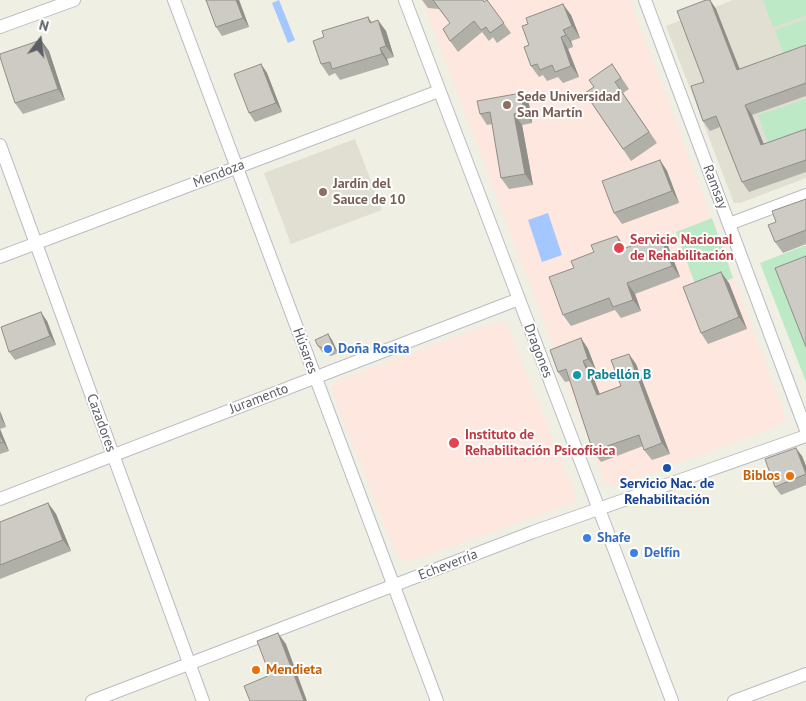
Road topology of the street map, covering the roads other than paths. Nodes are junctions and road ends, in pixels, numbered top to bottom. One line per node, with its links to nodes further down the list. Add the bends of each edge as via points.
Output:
1 (74, 0): 5 (street)
2 (174, 0): 8 (street, Húsares)
3 (405, 0): 6 (street, Dragones)
4 (645, 0): 10 (street, Ramsay)
5 (0, 27)
6 (438, 91): 8 (street, Mendoza); 13 (street, Dragones)
7 (0, 146): 11 (street, Cazadores)
8 (238, 167): 11 (street, Mendoza); 14 (street, Húsares)
9 (806, 195): 10 (street)
10 (728, 224): 15 (street, Ramsay)
11 (37, 243): 12 (street, Mendoza); 17 (street, Cazadores)
12 (0, 257)
13 (518, 299): 14 (street, Juramento); 19 (street, Dragones)
14 (315, 378): 17 (street, Juramento); 20 (street, Húsares)
15 (806, 430)
16 (806, 436): 19 (street, Echeverría)
17 (113, 457): 18 (street, Juramento); 21 (street, Cazadores)
18 (0, 499)
19 (599, 510): 20 (street, Echeverría); 26 (street, Dragones)
20 (393, 585): 21 (street, Echeverría); 25 (street, Húsares)
21 (189, 665): 23 (street, Echeverría); 24 (street, Cazadores)
22 (806, 674): 27 (street)
23 (92, 701)
24 (202, 701)
25 (437, 701)
26 (672, 701)
27 (734, 701)

